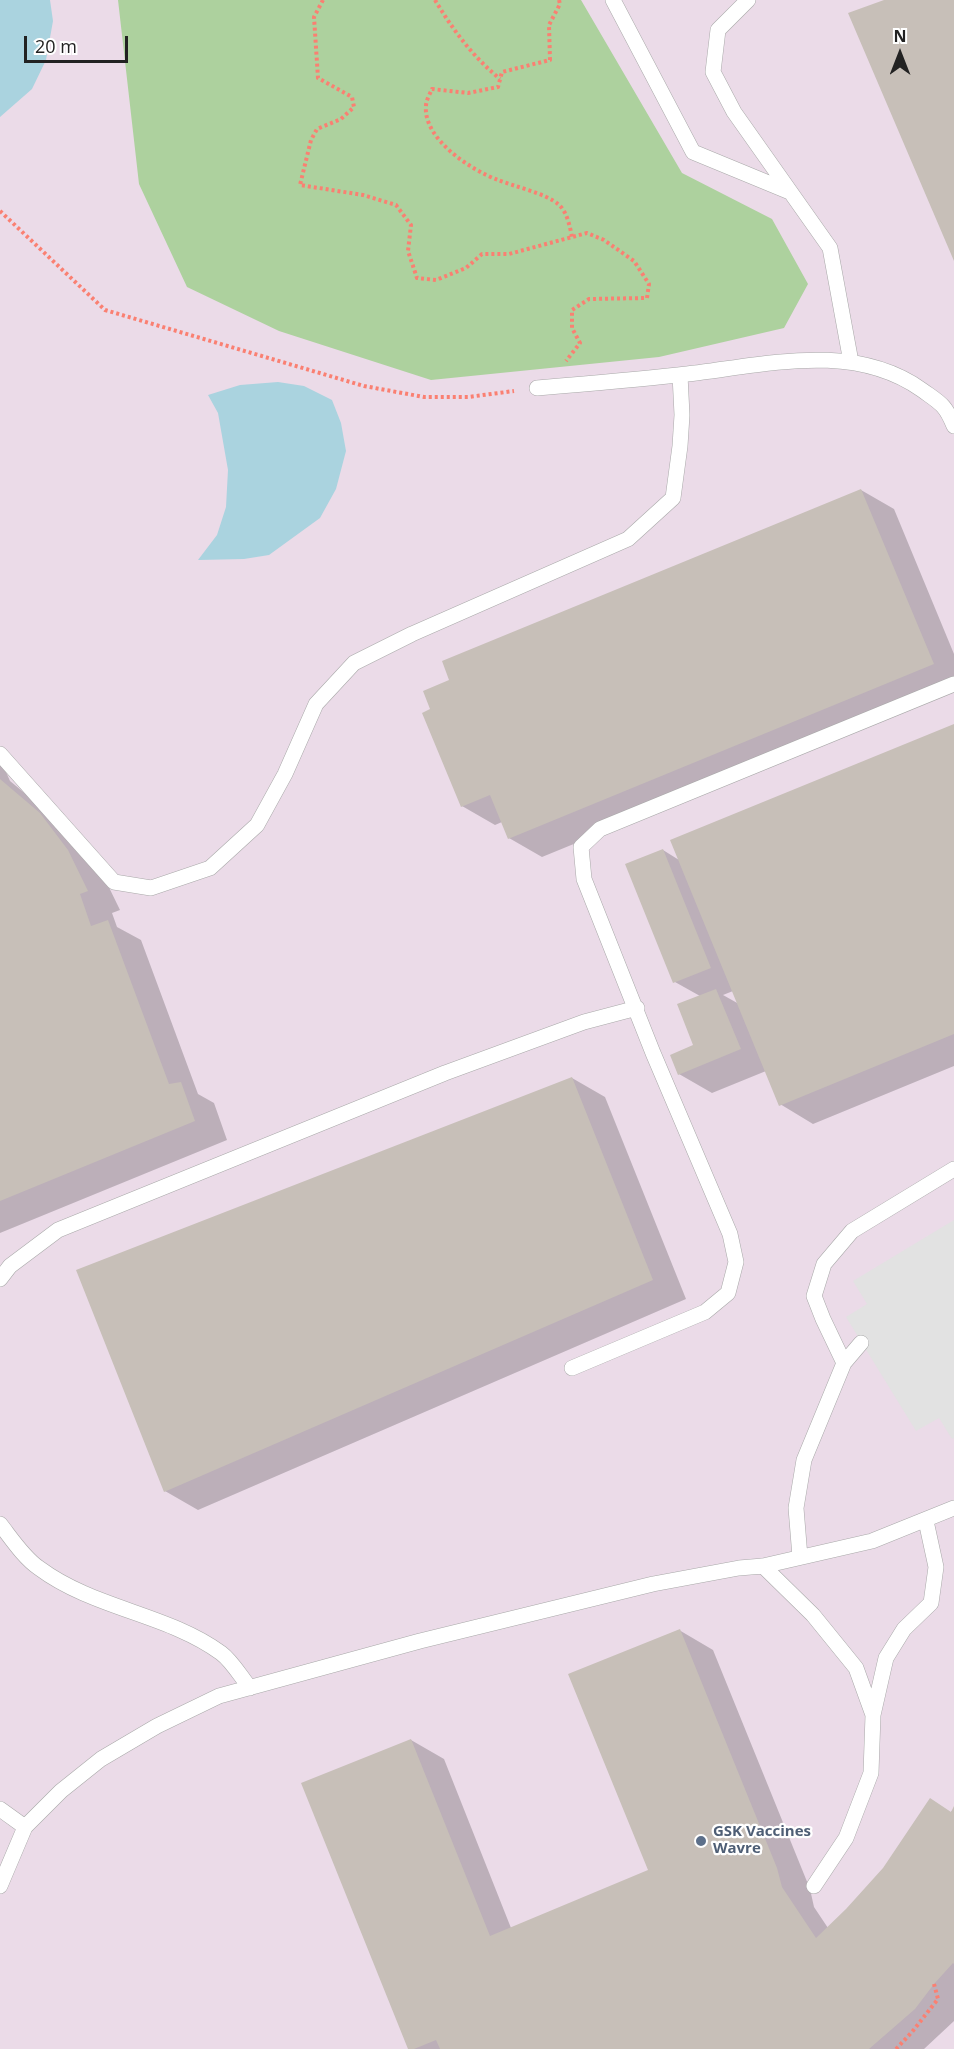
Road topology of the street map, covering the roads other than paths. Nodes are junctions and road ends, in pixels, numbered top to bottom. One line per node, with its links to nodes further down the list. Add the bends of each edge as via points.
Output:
1 (613, 0): 3 (lane, via 693,152)
2 (748, 0): 3 (lane, via 718,30 713,72 734,112)
3 (790, 192): 4 (lane, via 830,248)
4 (851, 362): 5 (lane, via 784,361); 7 (lane, via 884,369 909,381 946,407)
5 (680, 375): 6 (lane); 9 (lane, via 681,435 673,498 628,539 354,663 316,704 257,825 210,868 151,888 114,882)
6 (537, 388)
7 (954, 426)
8 (954, 684): 10 (lane, via 600,829 582,847 584,879)
9 (0, 754)
10 (637, 1008): 12 (lane, via 584,1022 445,1073 58,1230 10,1266); 15 (lane, via 730,1234 736,1262 728,1293 705,1312)
11 (954, 1169): 14 (lane, via 852,1231 824,1264 814,1296)
12 (0, 1279)
13 (861, 1343): 14 (lane)
14 (844, 1363): 19 (lane, via 804,1460 796,1508)
15 (572, 1368)
16 (954, 1508): 17 (lane)
17 (926, 1521): 19 (lane, via 872,1541); 22 (lane, via 936,1567 931,1603 904,1629 886,1658)
18 (0, 1524): 21 (lane, via 37,1567 93,1598 186,1632 222,1654)
19 (800, 1557): 20 (lane)
20 (763, 1566): 21 (lane, via 653,1584 420,1641); 22 (lane, via 813,1615 856,1668)
21 (250, 1688): 24 (lane, via 219,1696 101,1759)
22 (873, 1715): 26 (lane, via 871,1773 846,1838)
23 (0, 1809): 24 (lane)
24 (25, 1827): 25 (lane)
25 (0, 1886)
26 (814, 1886)

